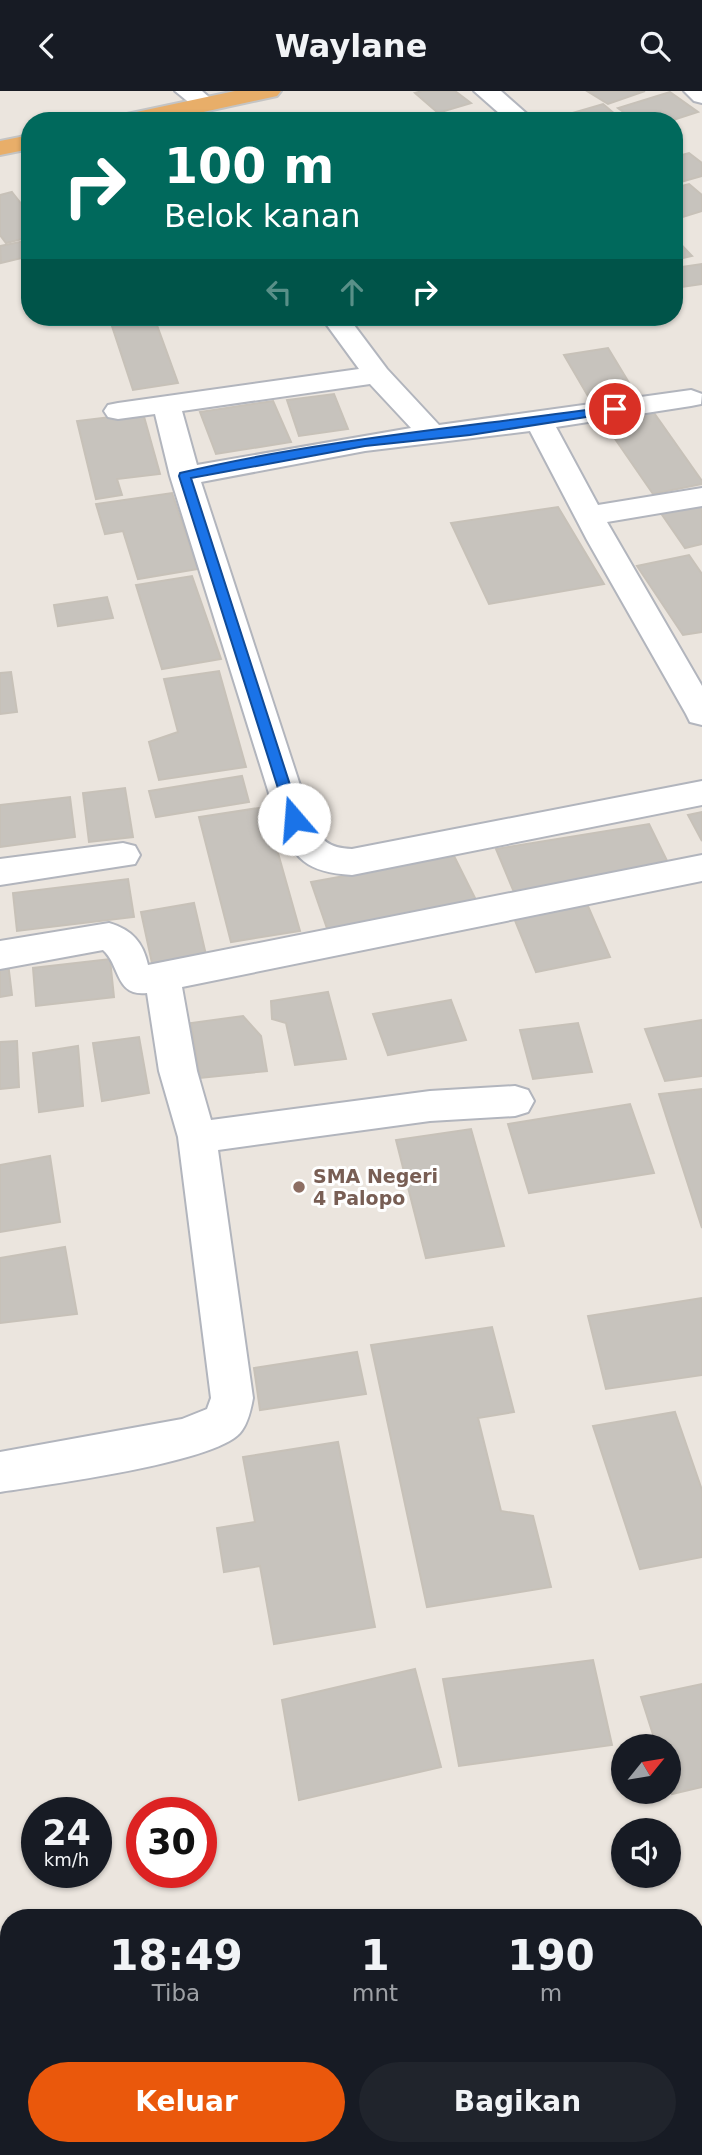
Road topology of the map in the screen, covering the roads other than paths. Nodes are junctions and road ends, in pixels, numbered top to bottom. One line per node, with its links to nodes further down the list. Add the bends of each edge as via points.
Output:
1 (269, 91): 5 (highway)
2 (486, 91): 7 (street)
3 (696, 91): 4 (street)
4 (702, 96)
5 (196, 98): 6 (highway)
6 (171, 112)
7 (512, 112)
8 (21, 144): 9 (highway)
9 (0, 148)
10 (341, 326): 11 (street)
11 (376, 375): 13 (street); 16 (street)
12 (690, 396): 15 (street)
13 (166, 404): 14 (street); 17 (street)
14 (118, 411)
15 (539, 421): 16 (street); 19 (street)
16 (433, 435): 17 (street, via 365,442)
17 (185, 476): 21 (street, via 294,819 313,854 328,862 352,862)
18 (702, 497): 19 (street)
19 (590, 516): 20 (street)
20 (702, 714)
21 (702, 793)
22 (123, 855): 24 (street)
23 (702, 868): 26 (street)
24 (0, 871)
25 (0, 955): 26 (street, via 109,936 127,950 135,977)
26 (161, 977): 28 (street, via 178,1071)
27 (515, 1101): 28 (street, via 430,1106)
28 (197, 1137): 29 (street, via 232,1398 223,1422 170,1441)
29 (0, 1472)

